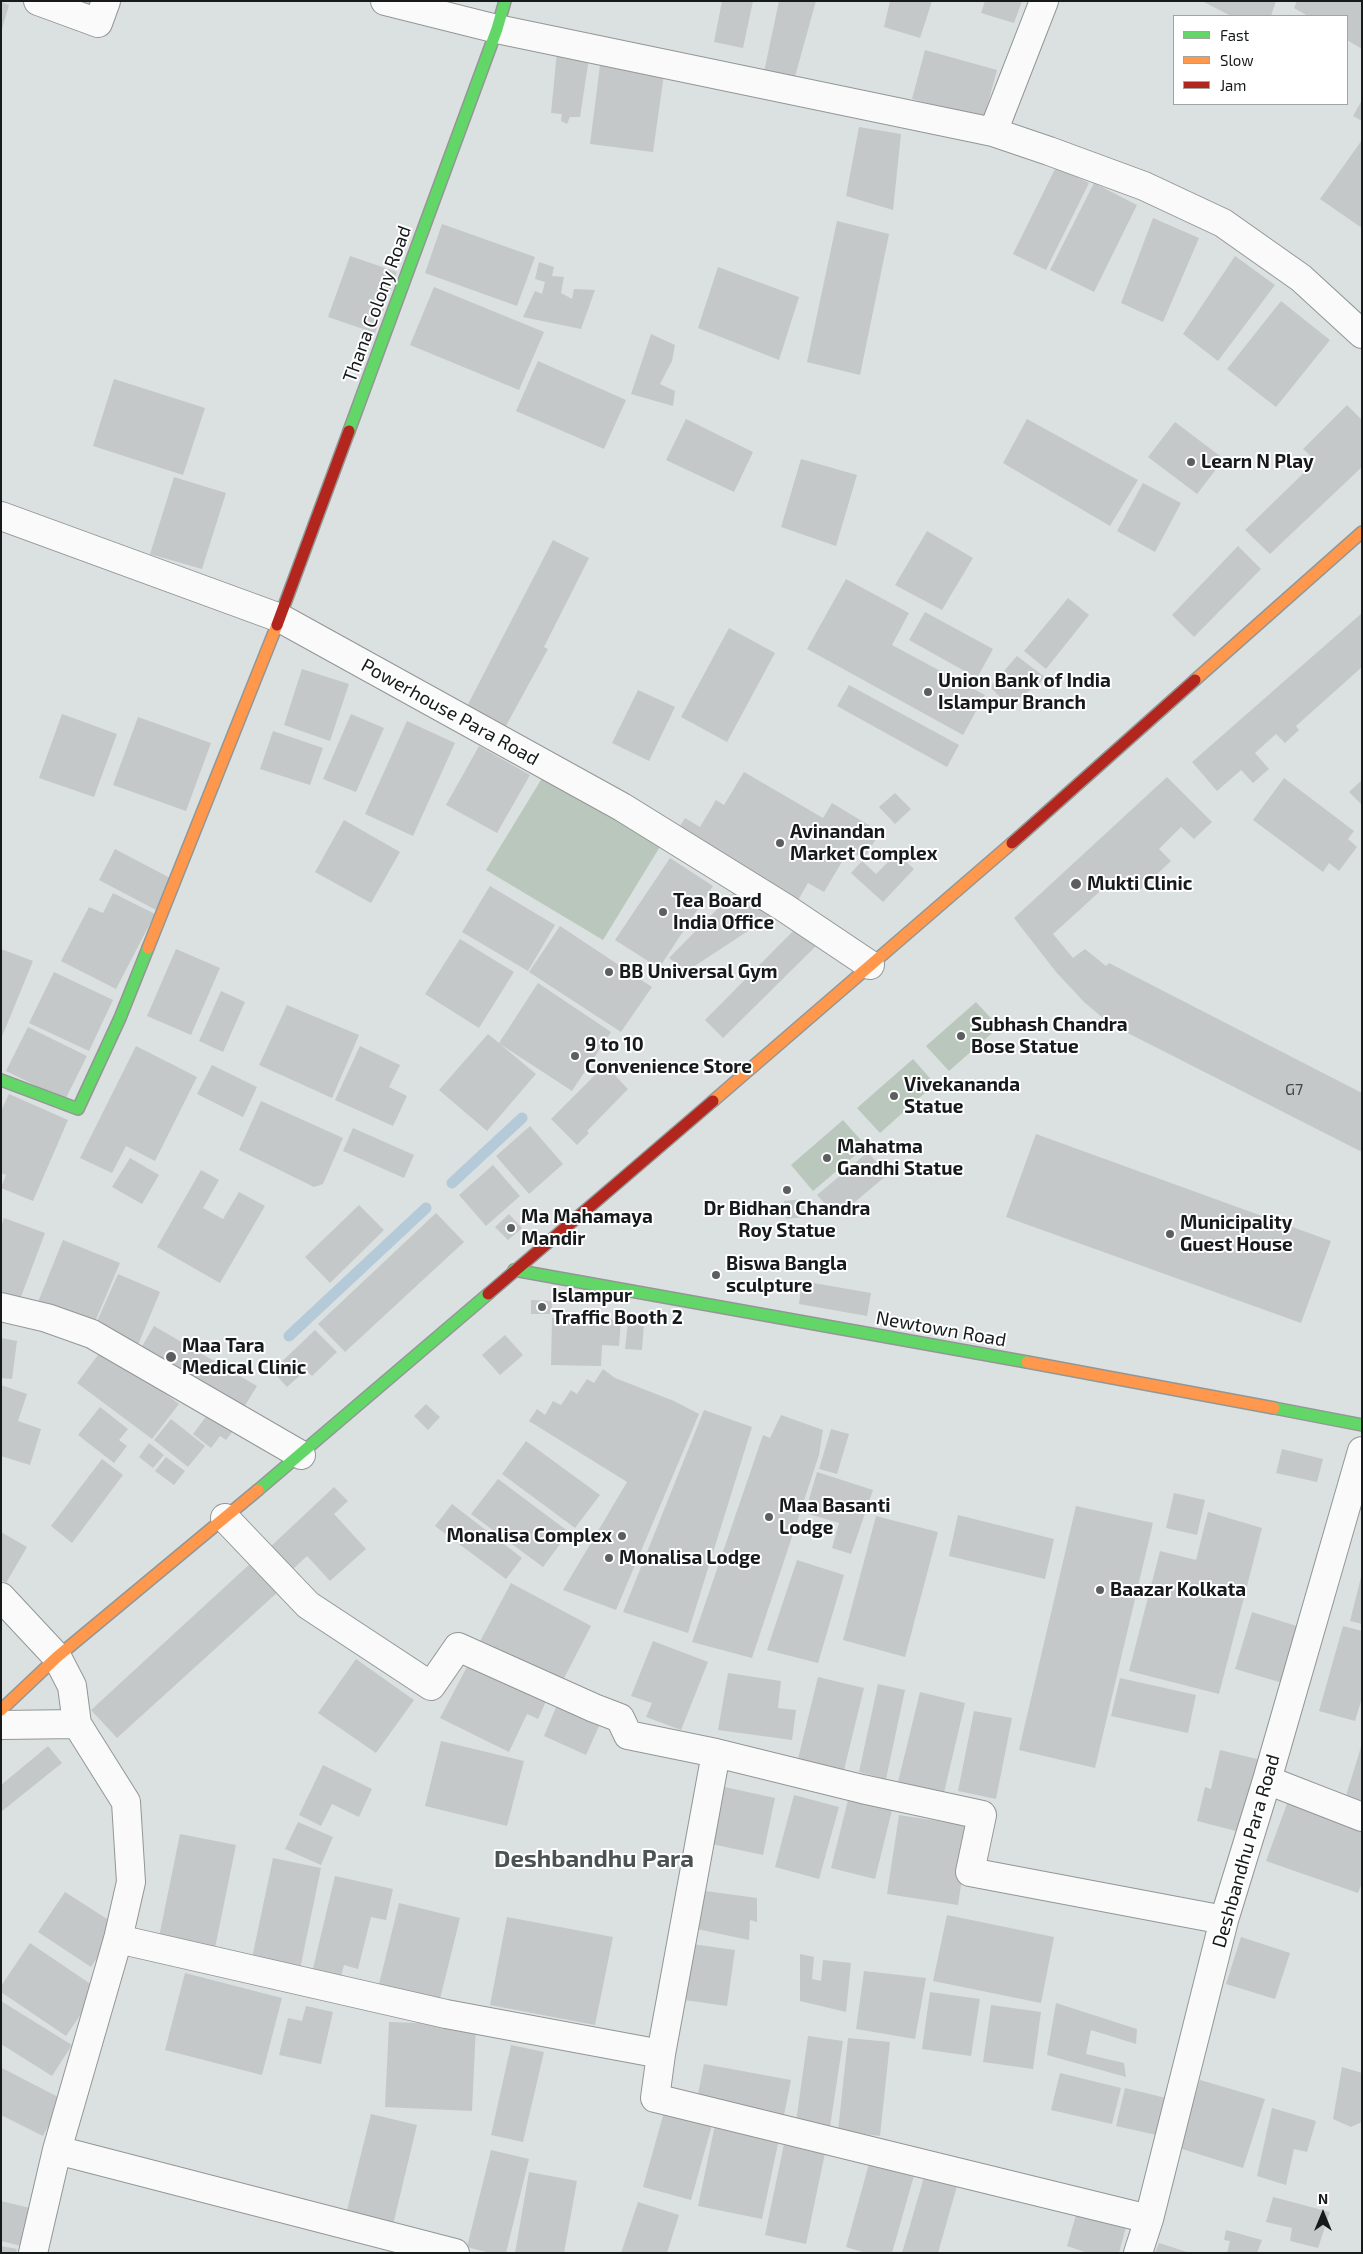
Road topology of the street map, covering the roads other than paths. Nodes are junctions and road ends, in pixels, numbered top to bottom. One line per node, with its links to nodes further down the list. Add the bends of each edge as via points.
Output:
1 (38, 1): 2 (street, via 98,23)
2 (106, 1)
3 (385, 1): 6 (street)
4 (505, 1): 6 (street, Thana Colony Road)
5 (1044, 1): 7 (street)
6 (497, 29): 7 (street); 11 (street, Thana Colony Road)
7 (994, 132): 8 (street, via 1144,186 1222,223 1301,278)
8 (1362, 334)
9 (1, 516): 11 (street, Powerhouse Para Road)
10 (1362, 532): 12 (street)
11 (280, 618): 12 (street, Powerhouse Para Road, via 622,807); 13 (street, Thana Colony Road, via 120,1018 78,1109)
12 (870, 965): 14 (street)
13 (1, 1080)
14 (514, 1270): 16 (street, Newtown Road); 18 (street)
15 (1, 1307): 18 (street, via 48,1318 92,1334)
16 (1362, 1425)
17 (1362, 1451): 26 (street, Deshbandhu Para Road)
18 (301, 1455): 19 (street)
19 (225, 1518): 21 (street); 25 (street, via 308,1605 431,1686 458,1647 620,1718 628,1735)
20 (1, 1597): 21 (street)
21 (57, 1657): 22 (street); 23 (street, via 72,1686)
22 (1, 1710)
23 (77, 1724): 24 (street); 29 (street, via 126,1802 131,1882)
24 (1, 1725)
25 (716, 1753): 28 (street, via 982,1815 970,1872); 30 (street)
26 (1267, 1780): 27 (street); 28 (street, Deshbandhu Para Road)
27 (1362, 1817)
28 (1224, 1920): 32 (street, Deshbandhu Para Road)
29 (118, 1939): 30 (street, via 446,2014); 31 (street)
30 (661, 2054): 32 (street, via 655,2098)
31 (57, 2150): 33 (street); 34 (street)
32 (1149, 2219): 35 (street, Deshbandhu Para Road)
33 (33, 2253)
34 (455, 2253)
35 (1138, 2253)

